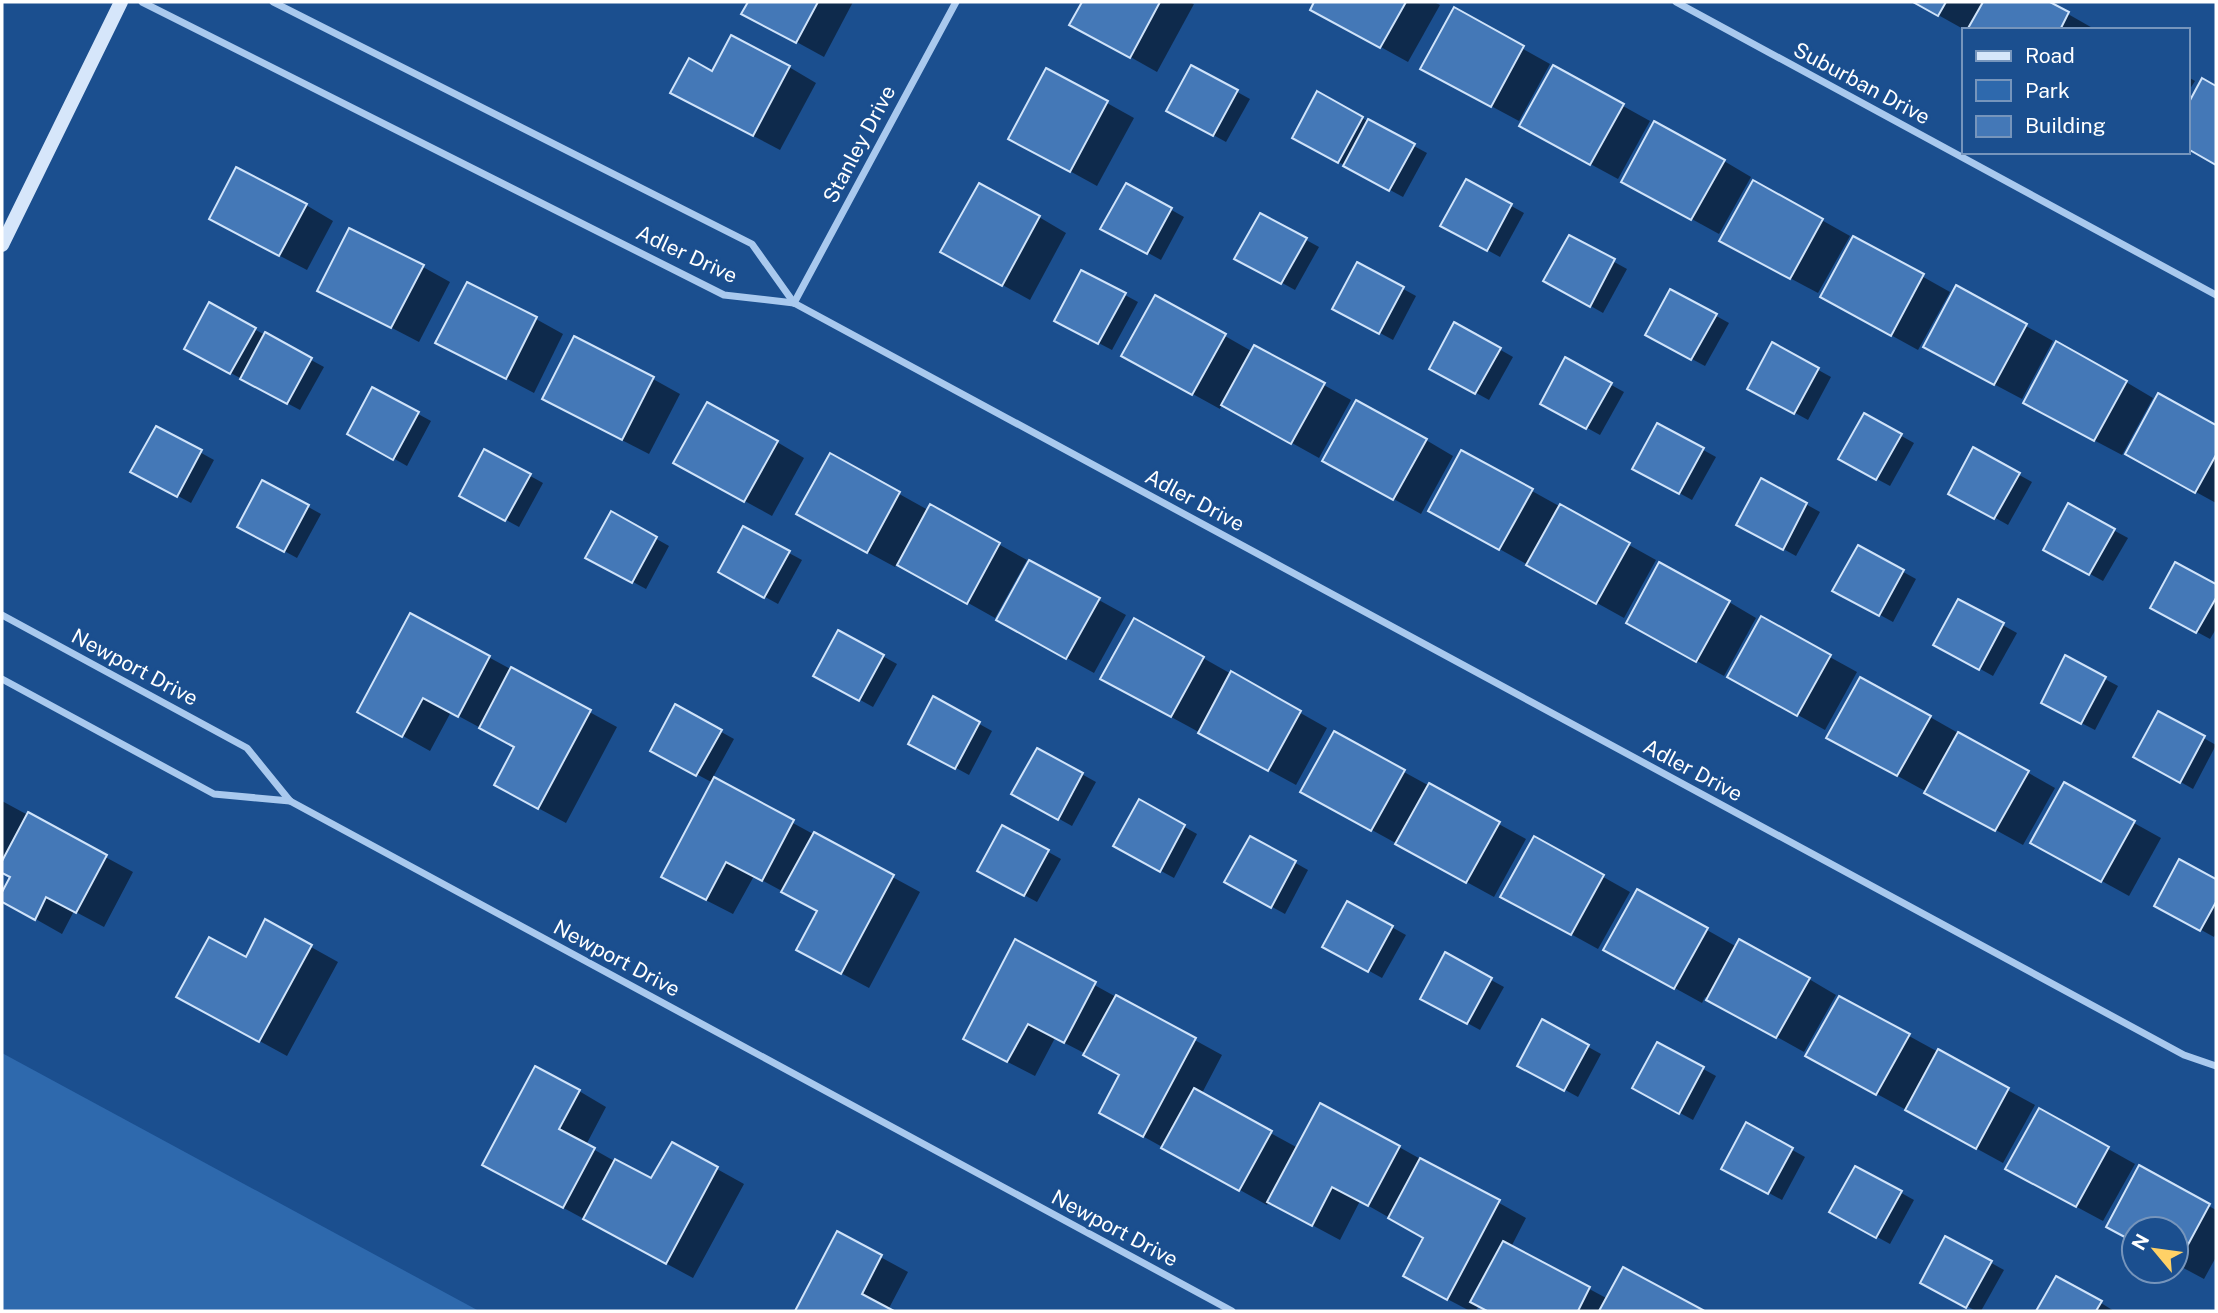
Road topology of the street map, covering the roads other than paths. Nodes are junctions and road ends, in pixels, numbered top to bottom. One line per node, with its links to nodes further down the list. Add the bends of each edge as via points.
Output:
1 (121, 2): 6 (main road)
2 (142, 2): 8 (street, Adler Drive, via 724,295)
3 (274, 2): 8 (street, via 752,244)
4 (956, 2): 8 (street, Stanley Drive)
5 (1676, 2): 7 (street, Suburban Drive)
6 (2, 245)
7 (2216, 295)
8 (794, 303): 12 (street, Adler Drive, via 2184,1055)
9 (2, 615): 11 (street, Newport Drive, via 247,748)
10 (2, 679): 11 (street, via 214,794)
11 (290, 801): 13 (street, Newport Drive)
12 (2216, 1066)
13 (1232, 1311)

